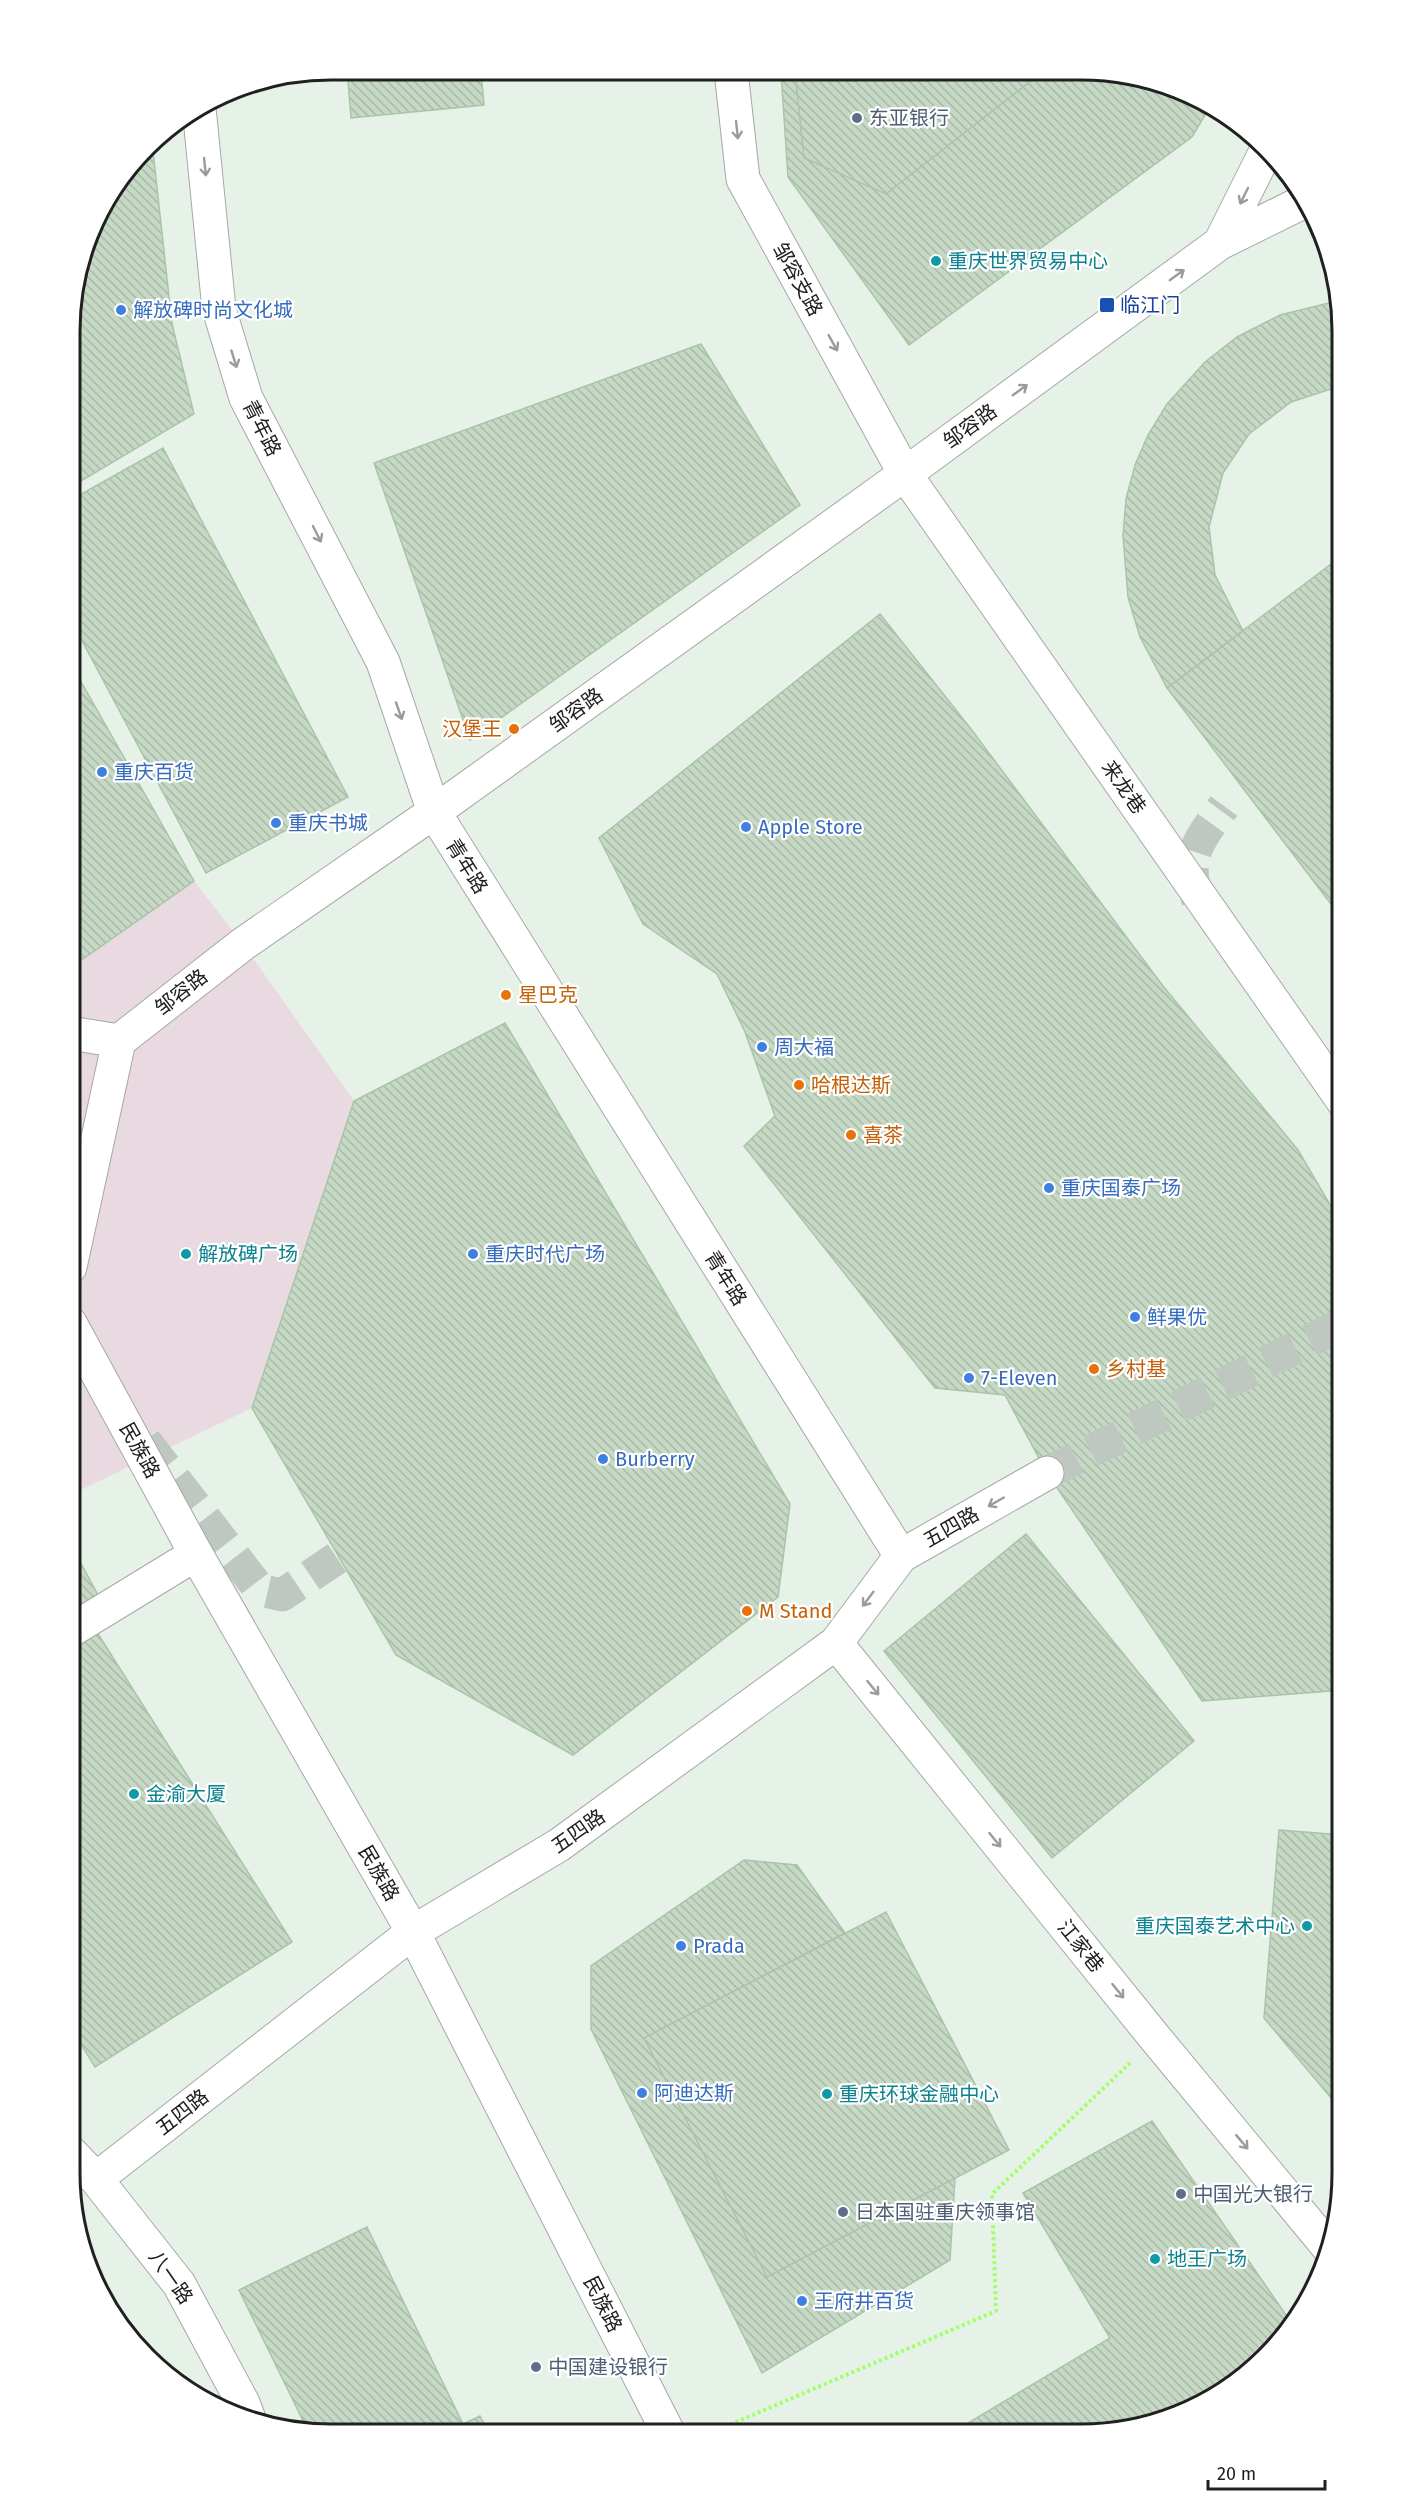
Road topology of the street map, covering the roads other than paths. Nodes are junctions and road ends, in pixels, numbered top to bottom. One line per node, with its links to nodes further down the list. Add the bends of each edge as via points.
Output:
1 (732, 80): 6 (street, 邹容支路, one-way to 6, via 743,178)
2 (200, 116): 7 (street, 青年路, one-way to 7, via 219,309 246,398 383,662)
3 (1263, 157): 5 (street, 邹容路, one-way to 5)
4 (1298, 204): 5 (street, 邹容路)
5 (1220, 243): 6 (street, 邹容路, one-way to 5)
6 (905, 474): 7 (street, 邹容路); 10 (street, 来龙巷)
7 (434, 812): 9 (street, 邹容路, via 243,944); 15 (street, 青年路)
8 (80, 1035): 9 (street)
9 (119, 1041): 11 (street)
10 (1332, 1085)
11 (80, 1221)
12 (80, 1341): 14 (street, 民族路)
13 (1047, 1473): 15 (street, 五四路, one-way to 15)
14 (196, 1554): 16 (street); 18 (street, 民族路)
15 (901, 1556): 17 (street, 五四路, one-way to 17)
16 (80, 1625)
17 (836, 1643): 18 (street, 五四路, via 559,1845); 21 (street, 江家巷, one-way to 21)
18 (413, 1932): 20 (street, 五四路); 23 (street, 民族路)
19 (80, 2163): 20 (street, 八一路)
20 (96, 2180): 22 (street, 八一路, via 179,2284)
21 (1323, 2241)
22 (246, 2409)
23 (664, 2424)

